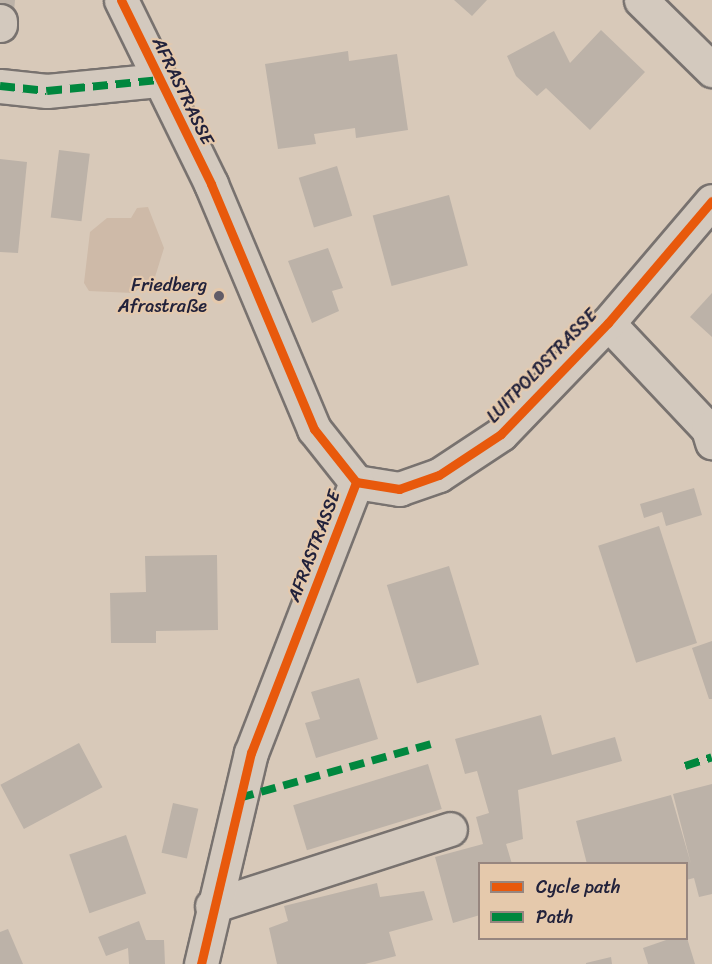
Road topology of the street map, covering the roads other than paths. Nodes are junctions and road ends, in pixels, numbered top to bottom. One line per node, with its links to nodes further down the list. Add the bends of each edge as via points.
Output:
1 (121, 0): 4 (street, AFRASTRASSE)
2 (641, 0): 3 (street)
3 (712, 69)
4 (160, 80): 5 (street, via 47,91); 9 (street, AFRASTRASSE, via 314,429)
5 (0, 86)
6 (712, 201): 7 (street, LUITPOLDSTRASSE)
7 (608, 323): 8 (street, via 708,429); 9 (street, LUITPOLDSTRASSE, via 501,434 439,475 399,489)
8 (712, 442)
9 (356, 482): 11 (street, AFRASTRASSE, via 251,753)
10 (450, 829): 11 (street)
11 (212, 906): 12 (street, AFRASTRASSE)
12 (201, 964)

